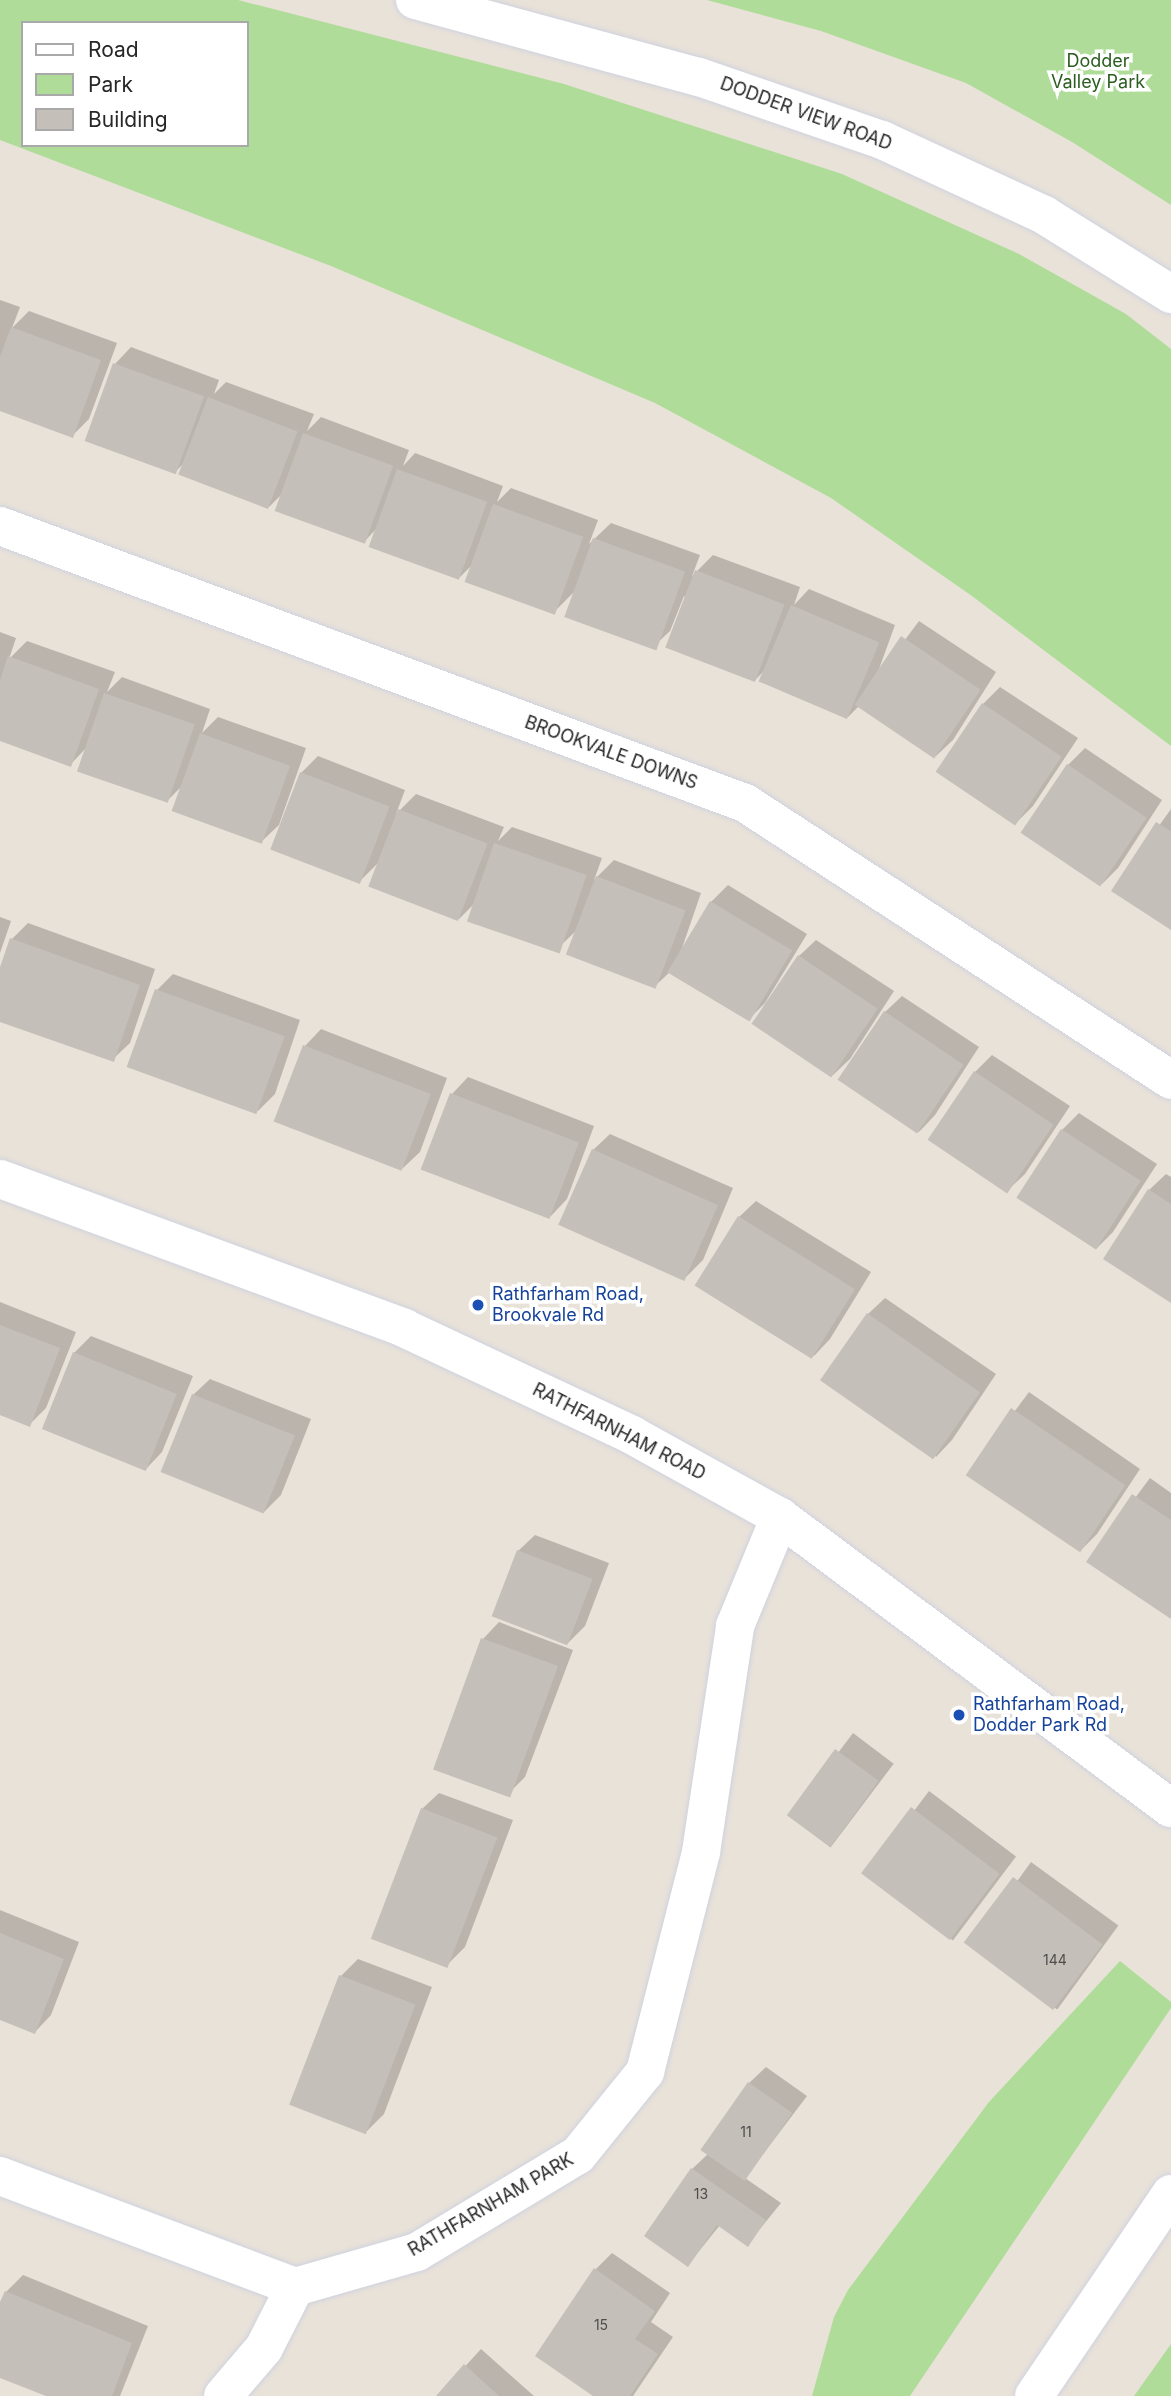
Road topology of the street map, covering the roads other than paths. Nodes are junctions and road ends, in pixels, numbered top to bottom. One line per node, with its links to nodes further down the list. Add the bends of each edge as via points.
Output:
1 (415, 0): 2 (street, DODDER VIEW ROAD, via 699,76 881,140 1044,215)
2 (1171, 294)
3 (0, 526): 4 (street, BROOKVALE DOWNS, via 745,803)
4 (1171, 1080)
5 (0, 1179): 6 (street, RATHFARNHAM ROAD, via 404,1328 632,1435)
6 (780, 1517): 7 (street, RATHFARNHAM ROAD); 10 (street, RATHFARNHAM PARK, via 735,1626 701,1852 645,2072 578,2155 417,2252)
7 (1171, 1808)
8 (0, 2176): 10 (street)
9 (1171, 2194): 12 (street)
10 (295, 2287): 11 (street, via 264,2348)
11 (223, 2396)
12 (1034, 2396)

